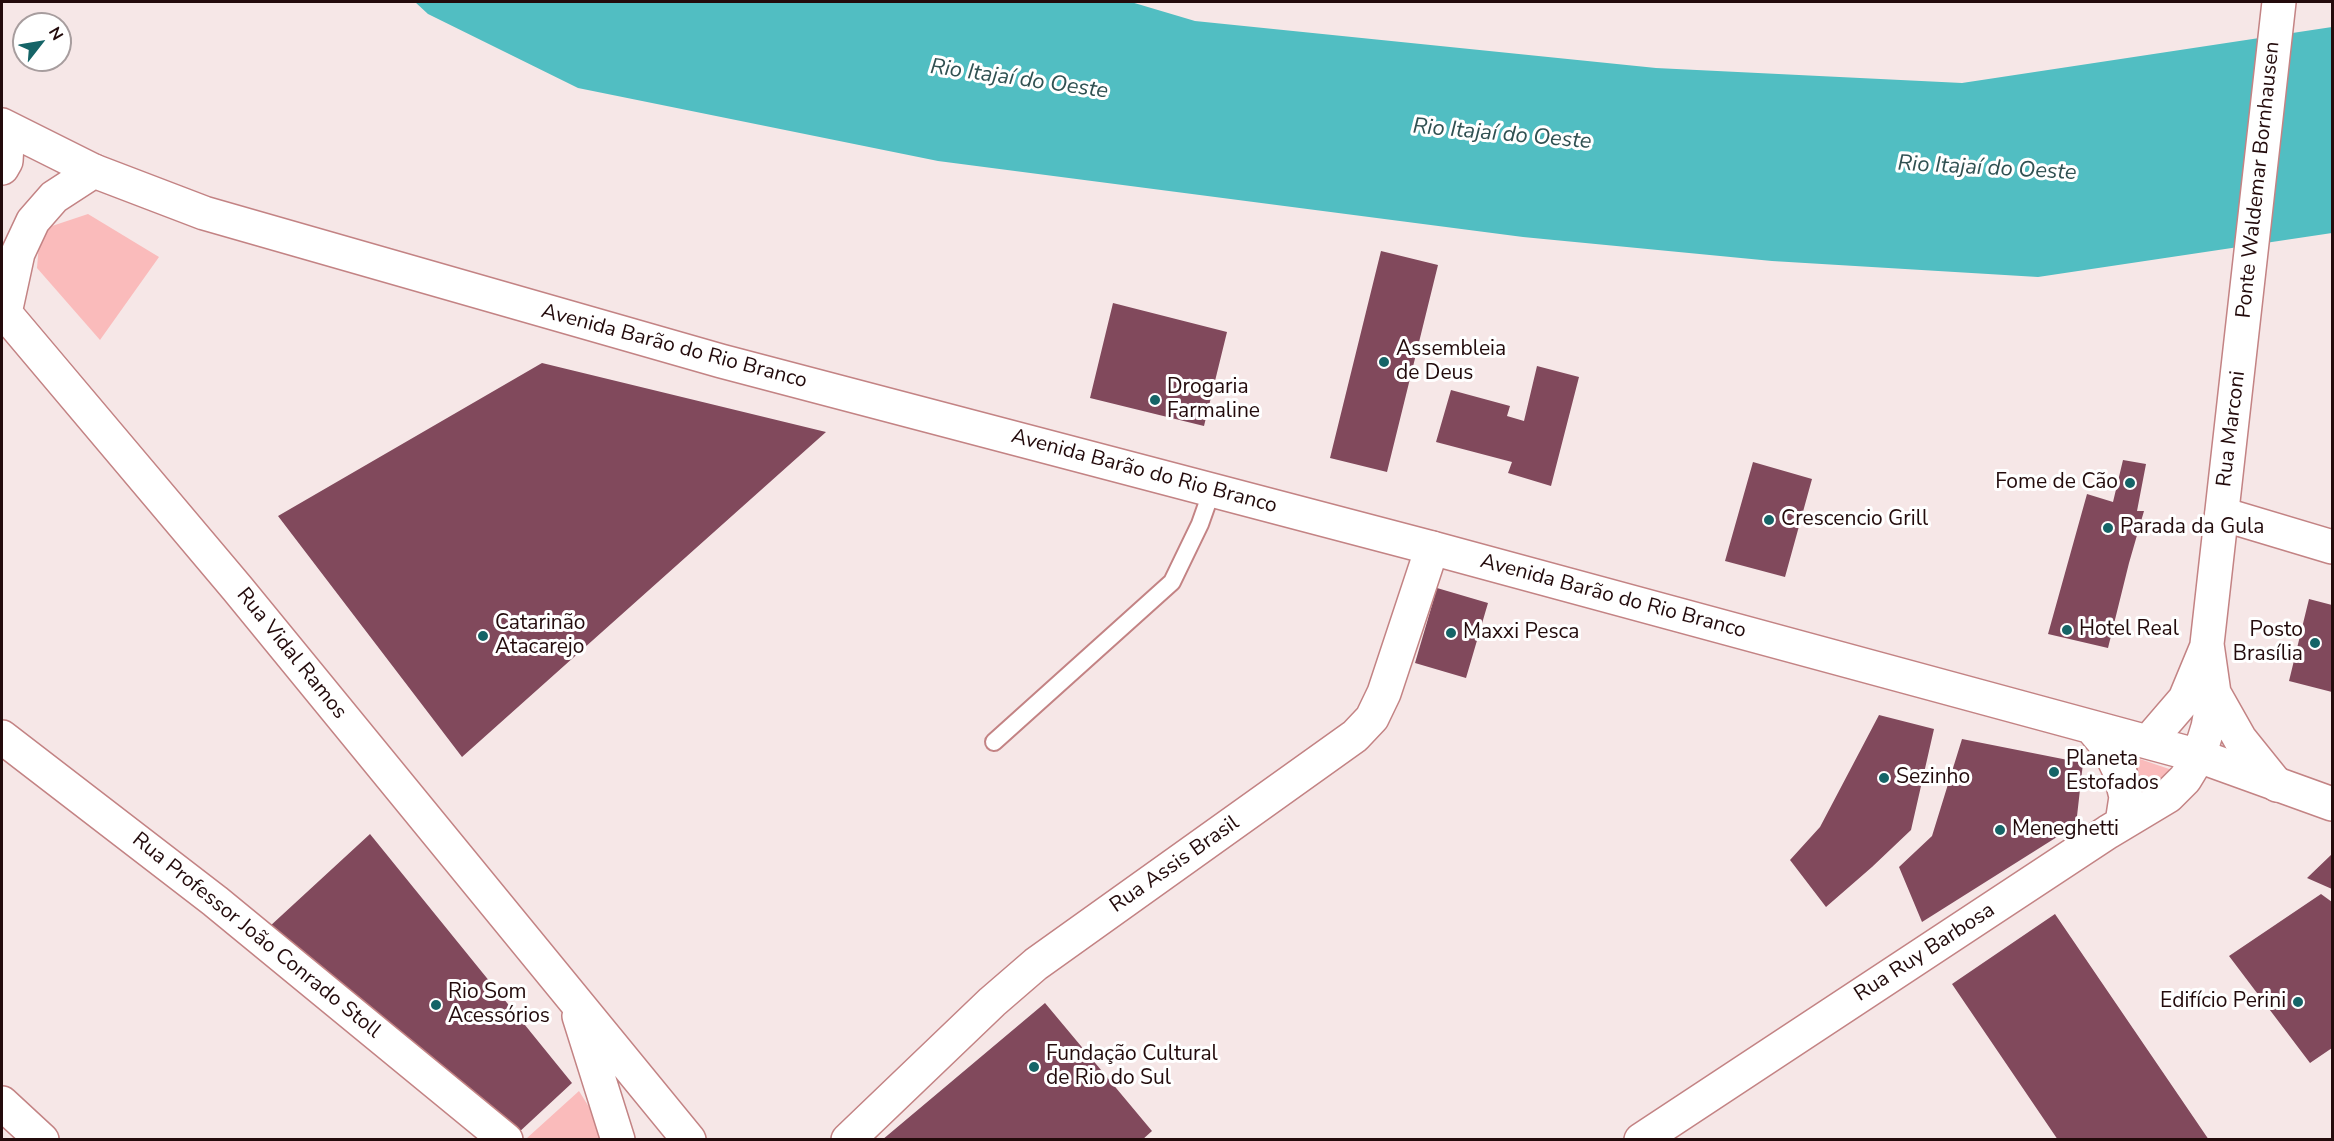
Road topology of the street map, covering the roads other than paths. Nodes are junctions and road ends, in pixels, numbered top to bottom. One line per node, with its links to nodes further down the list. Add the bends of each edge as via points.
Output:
1 (2279, 2): 6 (main road, Ponte Waldemar Bornhausen)
2 (5, 127): 3 (main road, via 6,161); 4 (main road, Avenida Barão do Rio Branco)
3 (2, 168)
4 (94, 171): 5 (main road, via 54,197 33,222 18,253); 7 (main road, Avenida Barão do Rio Branco, via 204,213 323,249 721,361)
5 (3, 311): 21 (main road, Rua Vidal Ramos)
6 (2240, 358): 8 (main road, Rua Marconi)
7 (1212, 490): 10 (main road, Avenida Barão do Rio Branco); 15 (lane, via 1172,582)
8 (2222, 514): 9 (main road); 11 (main road, Rua Marconi)
9 (2332, 547)
10 (1432, 548): 13 (main road, Avenida Barão do Rio Branco); 27 (main road, Rua Assis Brasil, via 1372,718 1292,782 1036,964)
11 (2207, 644): 12 (main road, Rua Marconi); 16 (main road, Rua Marconi, via 2185,699)
12 (2214, 693): 17 (main road, Rua Marconi); 18 (main road, via 2240,739)
13 (2092, 728): 16 (main road, Avenida Barão do Rio Branco); 20 (main road, via 2108,747 2120,772 2126,797)
14 (2, 737): 24 (main road, Rua Professor João Conrado Stoll, via 215,901)
15 (994, 742)
16 (2148, 742): 17 (main road, Avenida Barão do Rio Branco)
17 (2199, 756): 18 (main road, Avenida Barão do Rio Branco); 20 (main road, Rua Ruy Barbosa, via 2185,779 2168,796)
18 (2277, 785): 19 (main road, Avenida Barão do Rio Branco)
19 (2332, 804)
20 (2122, 823): 28 (main road, Rua Ruy Barbosa)
21 (573, 997): 25 (main road, Rua Vidal Ramos); 26 (main road, Rua Vidal Ramos)
22 (2, 1103): 23 (main road)
23 (42, 1140)
24 (506, 1140)
25 (618, 1140)
26 (689, 1140)
27 (848, 1140)
28 (1641, 1140)

